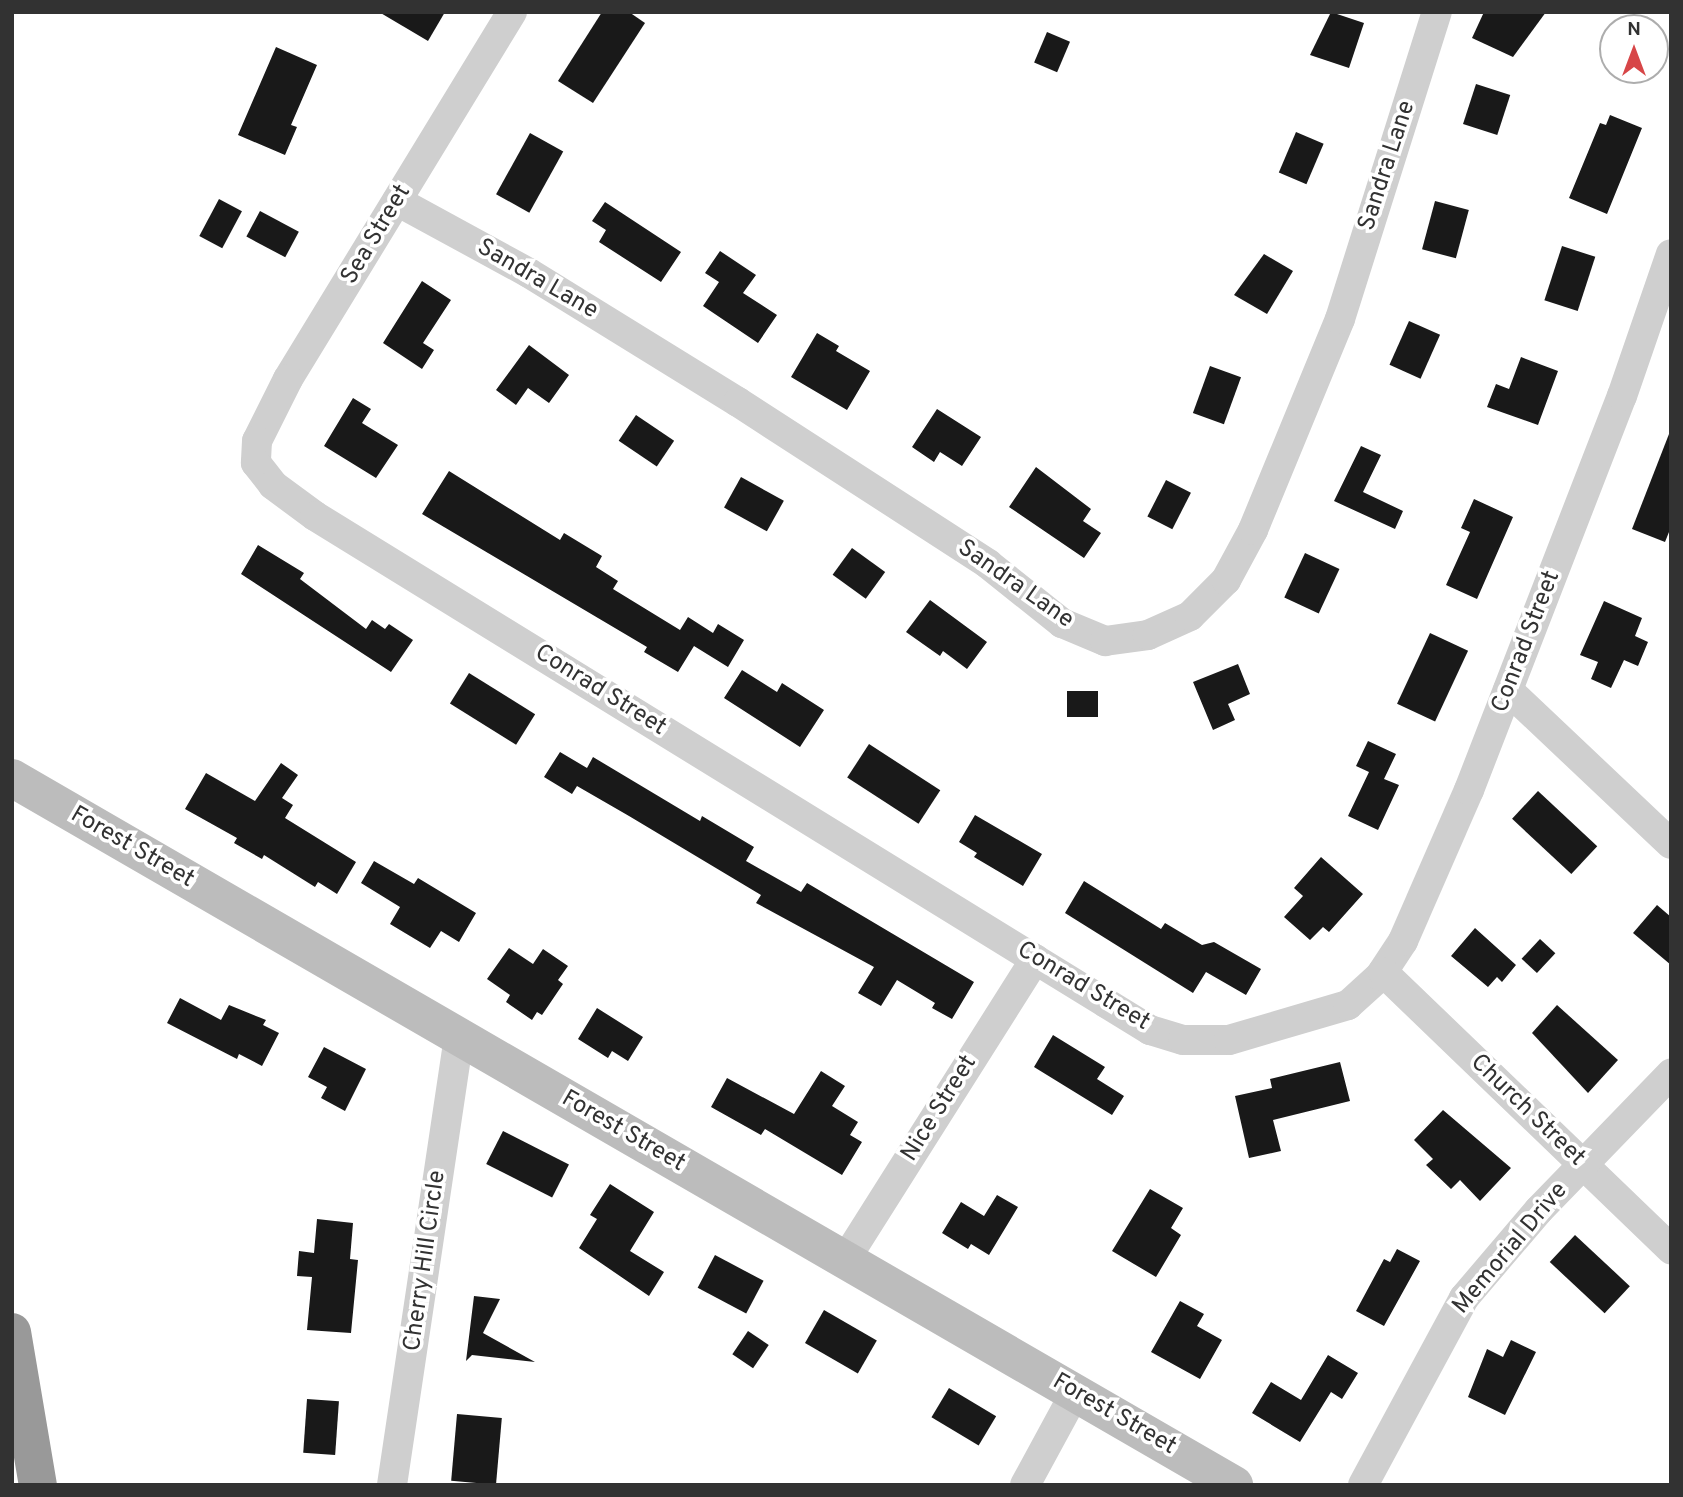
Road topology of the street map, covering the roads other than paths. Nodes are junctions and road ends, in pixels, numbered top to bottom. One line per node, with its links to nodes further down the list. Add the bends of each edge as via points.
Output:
1 (512, 12): 3 (street, Sea Street)
2 (1437, 12): 3 (street, Sandra Lane, via 1340,319 1253,530 1226,580 1190,616 1147,635 1105,641 1062,624 988,565 738,402 529,273)
3 (397, 201): 5 (street, Sea Street, via 288,379 257,440)
4 (1671, 254): 6 (street, Conrad Street, via 1622,396)
5 (256, 463): 9 (street, Conrad Street, via 273,485 315,516)
6 (1508, 690): 8 (street); 10 (street, Conrad Street, via 1424,897)
7 (12, 778): 11 (street, Forest Street)
8 (1671, 844)
9 (1035, 959): 10 (street, Conrad Street, via 1150,1030 1183,1040 1229,1040 1322,1014 1348,1005); 15 (street, Nice Street)
10 (1383, 972): 13 (street, Church Street)
11 (459, 1037): 15 (street, Forest Street); 19 (street, Cherry Hill Circle)
12 (1671, 1073): 13 (street, Memorial Drive)
13 (1583, 1164): 14 (street, Church Street); 22 (street, Memorial Drive, via 1464,1298)
14 (1671, 1249)
15 (845, 1260): 17 (street, Forest Street)
16 (12, 1332): 18 (highway)
17 (1075, 1393): 20 (street); 21 (street, Forest Street)
18 (38, 1485)
19 (392, 1485)
20 (1024, 1485)
21 (1234, 1485)
22 (1363, 1485)

